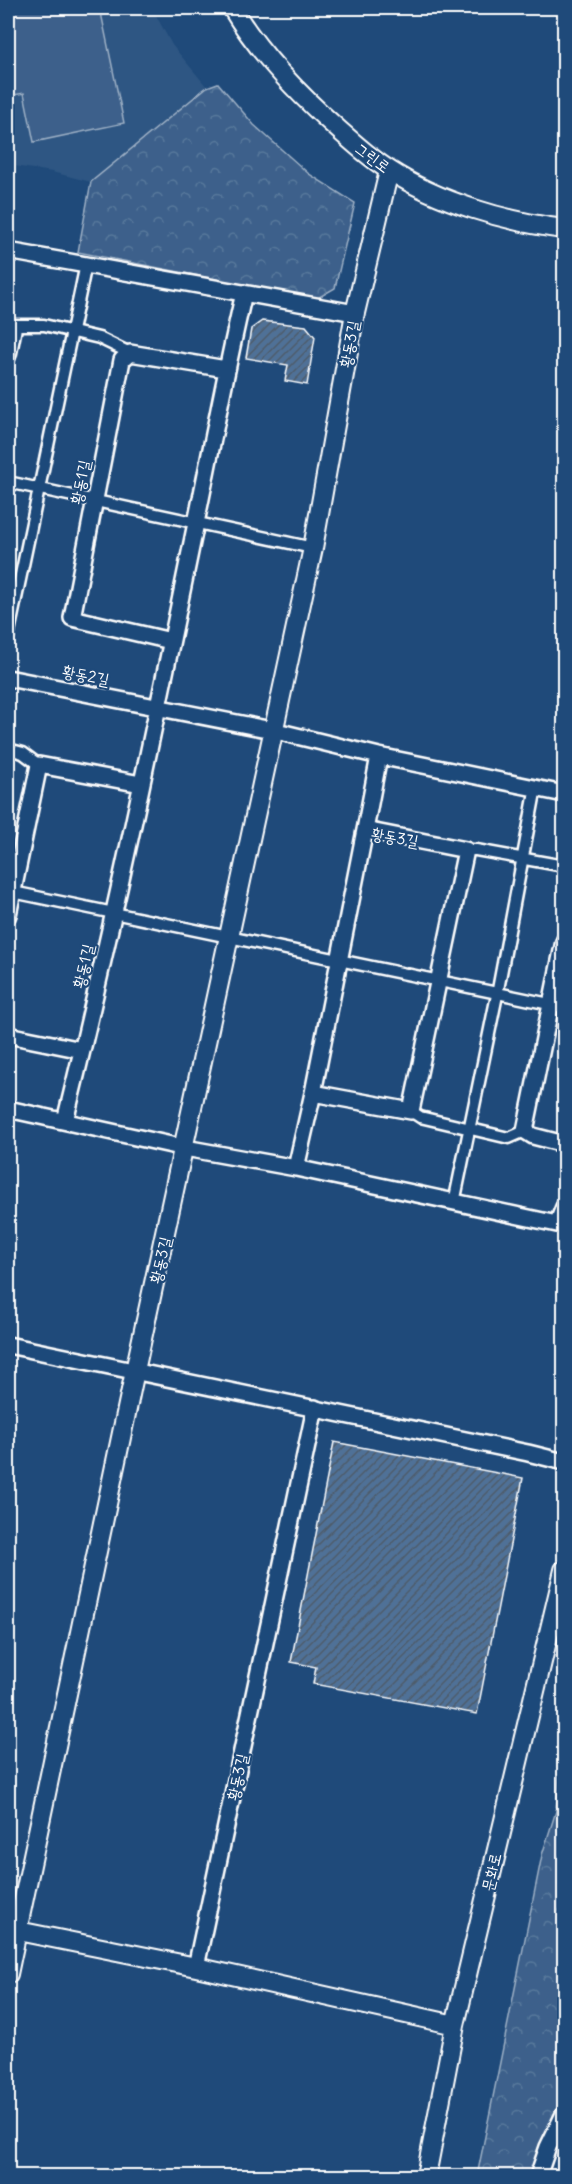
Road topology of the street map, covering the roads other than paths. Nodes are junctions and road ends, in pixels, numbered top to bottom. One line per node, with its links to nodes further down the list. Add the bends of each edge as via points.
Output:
1 (232, 8): 2 (street, 그린로, via 259,49 305,100)
2 (389, 171): 3 (street, 그린로, via 439,196 486,212); 7 (street, 황동3길)
3 (564, 229)
4 (8, 251): 5 (street)
5 (86, 264): 6 (street); 9 (street)
6 (244, 293): 7 (street); 12 (street, 황동1길)
7 (355, 313): 17 (street, 황동3길)
8 (8, 325): 9 (street, via 44,325); 11 (street, via 13,330)
9 (72, 332): 10 (street, via 99,338); 14 (street)
10 (130, 353): 12 (street); 15 (street, 황동1길, via 122,360)
11 (8, 355)
12 (226, 369): 16 (street, 황동1길)
13 (8, 482): 14 (street)
14 (40, 489): 15 (street); 18 (street)
15 (95, 500): 16 (street); 19 (street, 황동1길, via 72,618)
16 (196, 523): 17 (street); 19 (street, 황동1길)
17 (313, 548): 22 (street, 황동3길)
18 (8, 637)
19 (171, 640): 21 (street, 황동1길)
20 (8, 678): 21 (street, 황동2길)
21 (158, 707): 22 (street, 황동2길); 26 (street, 황동1길)
22 (272, 730): 24 (street); 36 (street, 황동3길)
23 (8, 749): 25 (street, via 23,753)
24 (379, 756): 27 (street); 29 (street)
25 (39, 765): 26 (street); 33 (street)
26 (141, 784): 34 (street, 황동1길)
27 (536, 788): 28 (street); 31 (street)
28 (564, 794)
29 (365, 830): 30 (street, 황동3길); 38 (street, 황동3길)
30 (466, 850): 31 (street); 39 (street)
31 (523, 858): 32 (street); 40 (street)
32 (564, 866)
33 (10, 892): 34 (street); 35 (street)
34 (114, 914): 36 (street); 43 (street, 황동1길)
35 (8, 915)
36 (229, 938): 38 (street); 51 (street, 황동3길)
37 (564, 941): 41 (street)
38 (340, 961): 39 (street); 44 (street, 황동3길)
39 (439, 982): 40 (street); 46 (street)
40 (497, 995): 41 (street); 48 (street)
41 (558, 1006): 49 (street)
42 (8, 1035): 43 (street)
43 (82, 1050): 47 (street, 황동1길)
44 (313, 1093): 46 (street); 52 (street, 황동3길)
45 (8, 1109): 47 (street)
46 (411, 1111): 48 (street, via 420,1117)
47 (64, 1120): 51 (street)
48 (470, 1128): 49 (street, via 509,1138); 53 (street)
49 (525, 1131): 50 (street, via 533,1137)
50 (564, 1144)
51 (184, 1148): 52 (street); 57 (street, 황동3길)
52 (296, 1168): 53 (street)
53 (454, 1203): 55 (street)
54 (564, 1207): 55 (street)
55 (561, 1225)
56 (8, 1345): 57 (street)
57 (135, 1371): 58 (street); 61 (street, 황동3길)
58 (315, 1408): 59 (street); 62 (street, 황동3길)
59 (564, 1462)
60 (564, 1570): 64 (street, 문화로)
61 (12, 1930): 62 (street); 63 (street, 황동3길)
62 (196, 1967): 64 (street)
63 (8, 1974)
64 (454, 2025): 66 (street, 문화로)
65 (564, 2114): 67 (street)
66 (426, 2176)
67 (538, 2176)

